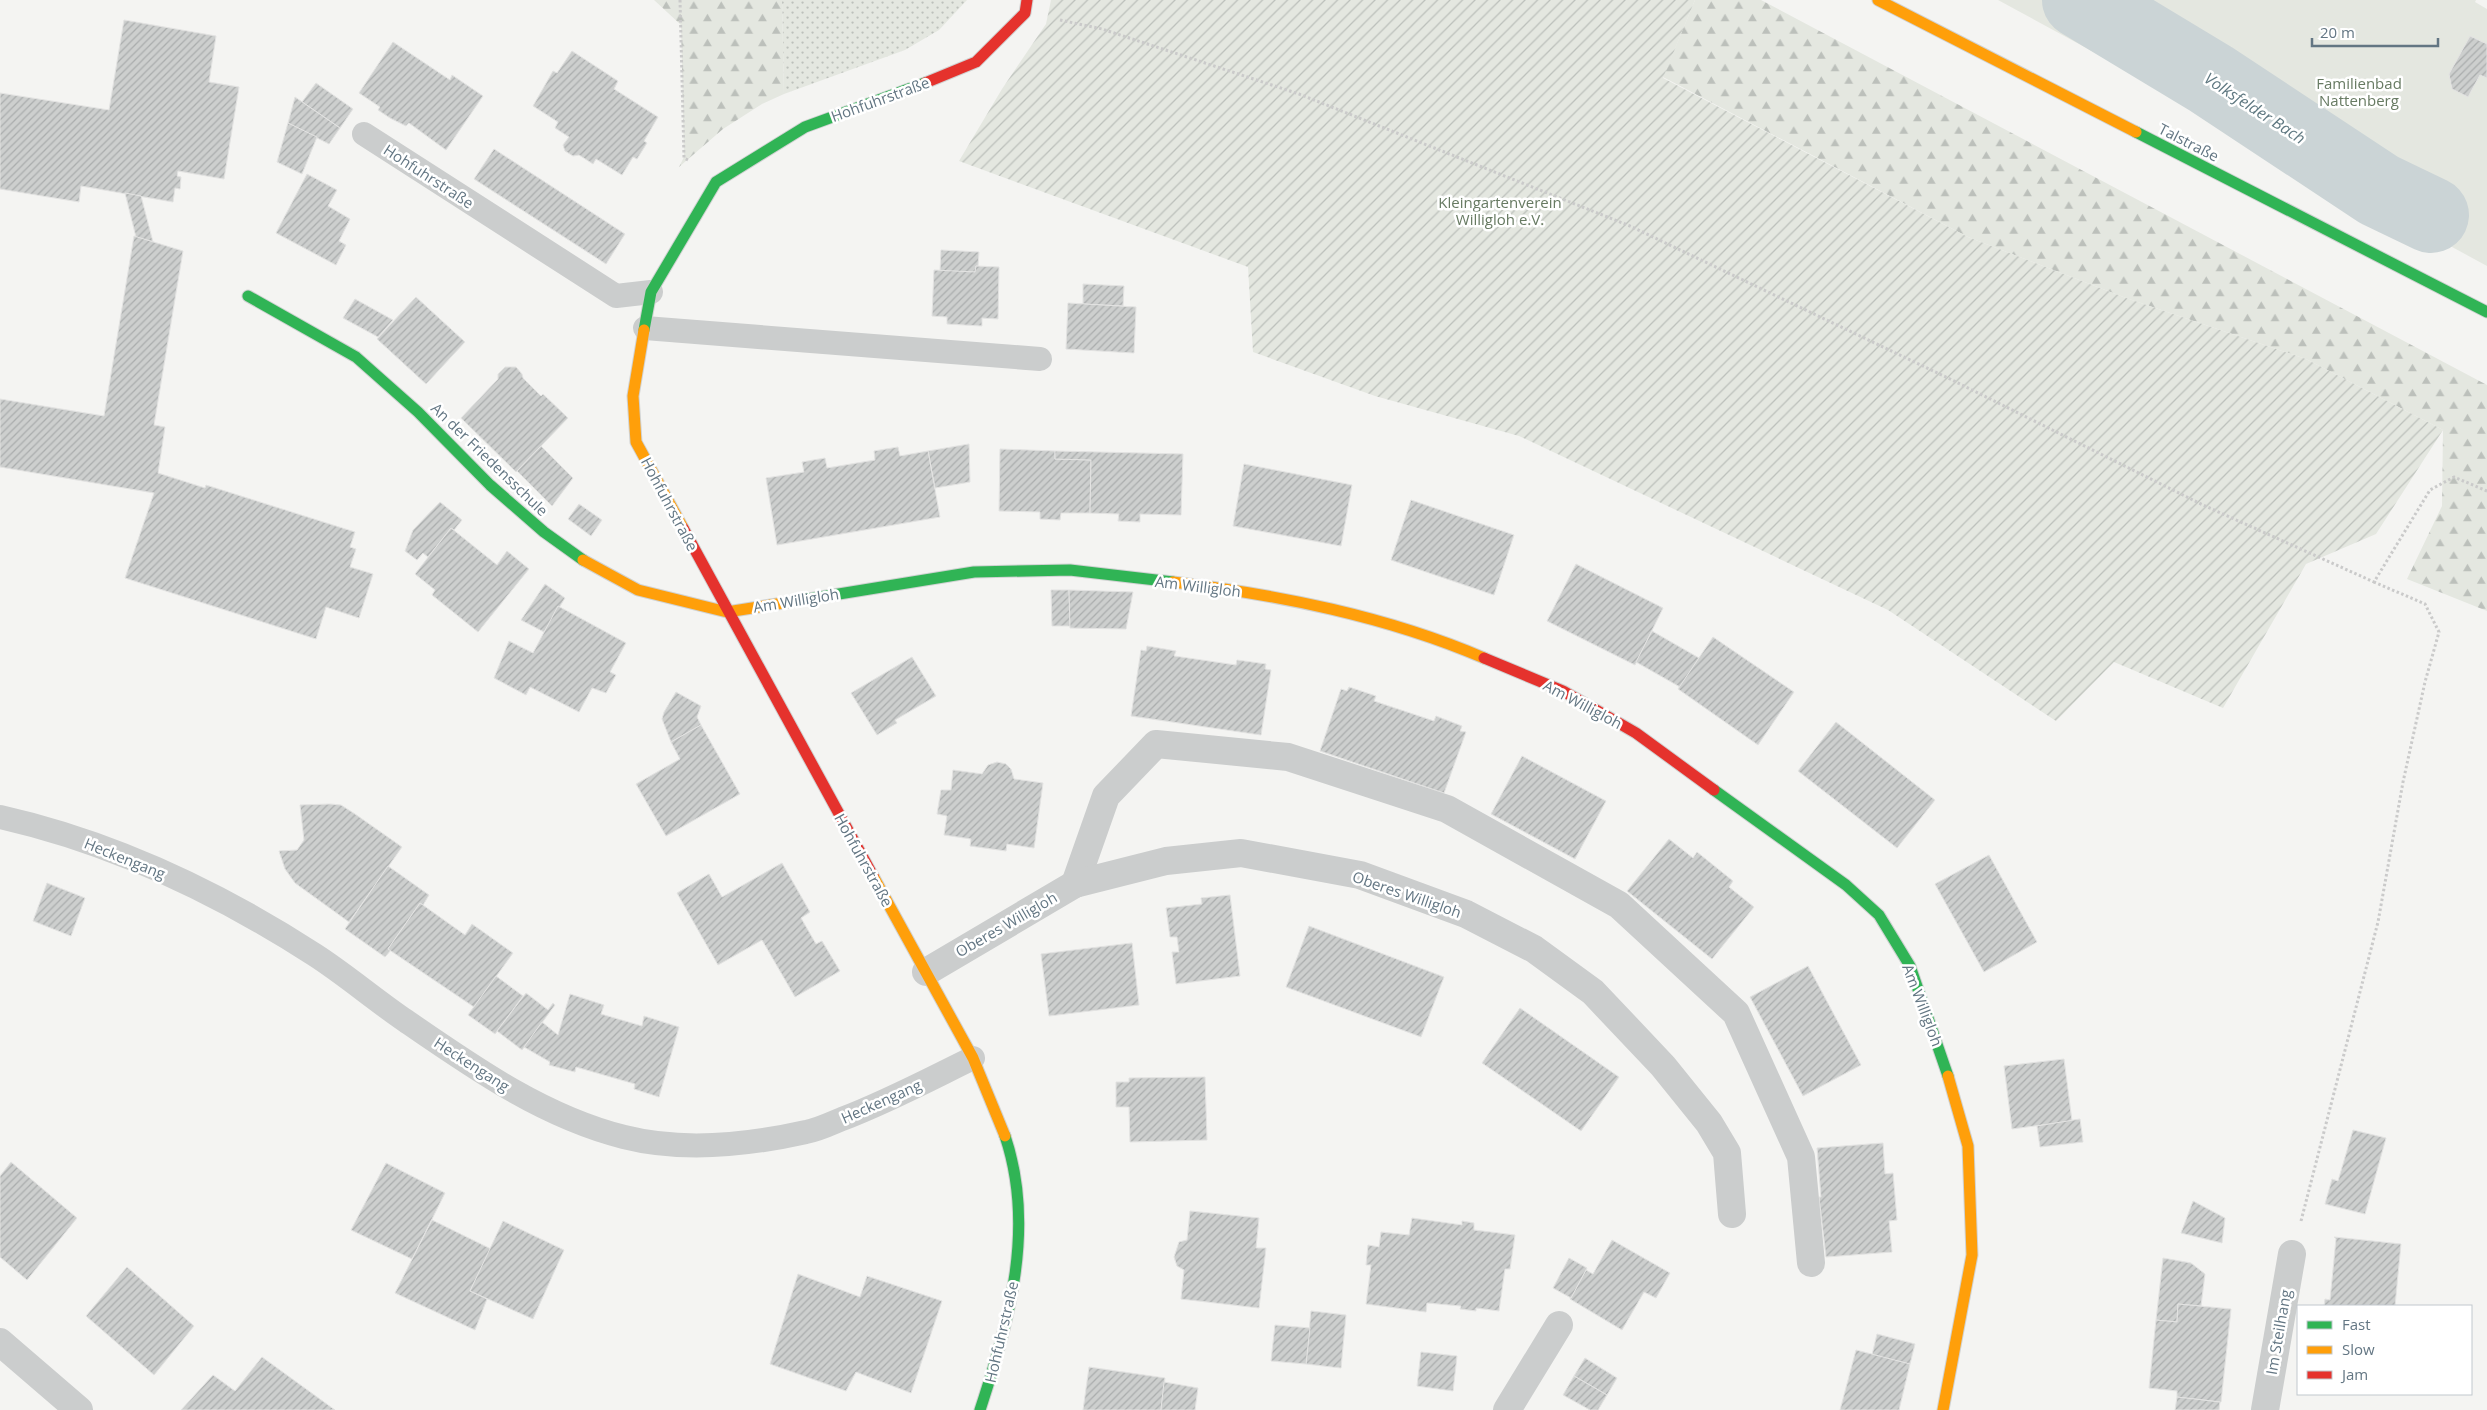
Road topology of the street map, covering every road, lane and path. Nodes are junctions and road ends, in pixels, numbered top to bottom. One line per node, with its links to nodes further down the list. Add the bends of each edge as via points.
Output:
1 (680, 0): 6 (path, via 684,158)
2 (1027, 0): 4 (street)
3 (1878, 0): 9 (street, Talstraße)
4 (1025, 13): 6 (street, Hohfuhrstraße, via 976,62 805,127); 13 (path, via 1102,29 1299,94 1630,226 1950,379 2203,505)
5 (364, 134): 7 (lane, Hohfuhrstraße, via 616,296)
6 (716, 182): 7 (street, Hohfuhrstraße)
7 (651, 292): 10 (street, Hohfuhrstraße)
8 (248, 296): 14 (street, An der Friedensschule, via 356,357 510,502 544,532 589,564 638,590)
9 (2487, 312)
10 (646, 328): 11 (lane); 14 (street, Hohfuhrstraße, via 633,396 636,442)
11 (1040, 359)
12 (2487, 491): 13 (path, via 2454,477 2430,490)
13 (2374, 582): 20 (path, via 2425,604 2439,632 2403,782 2378,922)
14 (727, 612): 17 (street, Hohfuhrstraße); 27 (street, Am Willigloh, via 974,572 1070,570 1222,588 1297,601 1393,626 1466,650 1563,691 1636,733 1846,885 1879,915 1910,966 1943,1057 1968,1146 1972,1255)
15 (0, 817): 18 (lane, Heckengang, via 122,855 201,891 315,955 406,1021 507,1087 561,1115 625,1137 679,1145 738,1144 809,1132 860,1112)
16 (1075, 884): 17 (street, Oberes Willigloh); 19 (street, Oberes Willigloh, via 1166,861 1241,852 1360,875 1466,914 1534,949 1593,992 1663,1066 1709,1123 1726,1153); 21 (street, via 1106,796 1156,744 1288,757 1447,809 1619,905 1736,1013 1801,1157)
17 (926, 972): 18 (street, Hohfuhrstraße)
18 (973, 1058): 25 (street, Hohfuhrstraße, via 1002,1122 1016,1173 1019,1224 1013,1293)
19 (1732, 1214)
20 (2292, 1254): 28 (street, Im Steilhang)
21 (1811, 1264)
22 (1559, 1325): 26 (street)
23 (0, 1342): 24 (street)
24 (79, 1410)
25 (980, 1410)
26 (1507, 1410)
27 (1943, 1410)
28 (2265, 1410)

